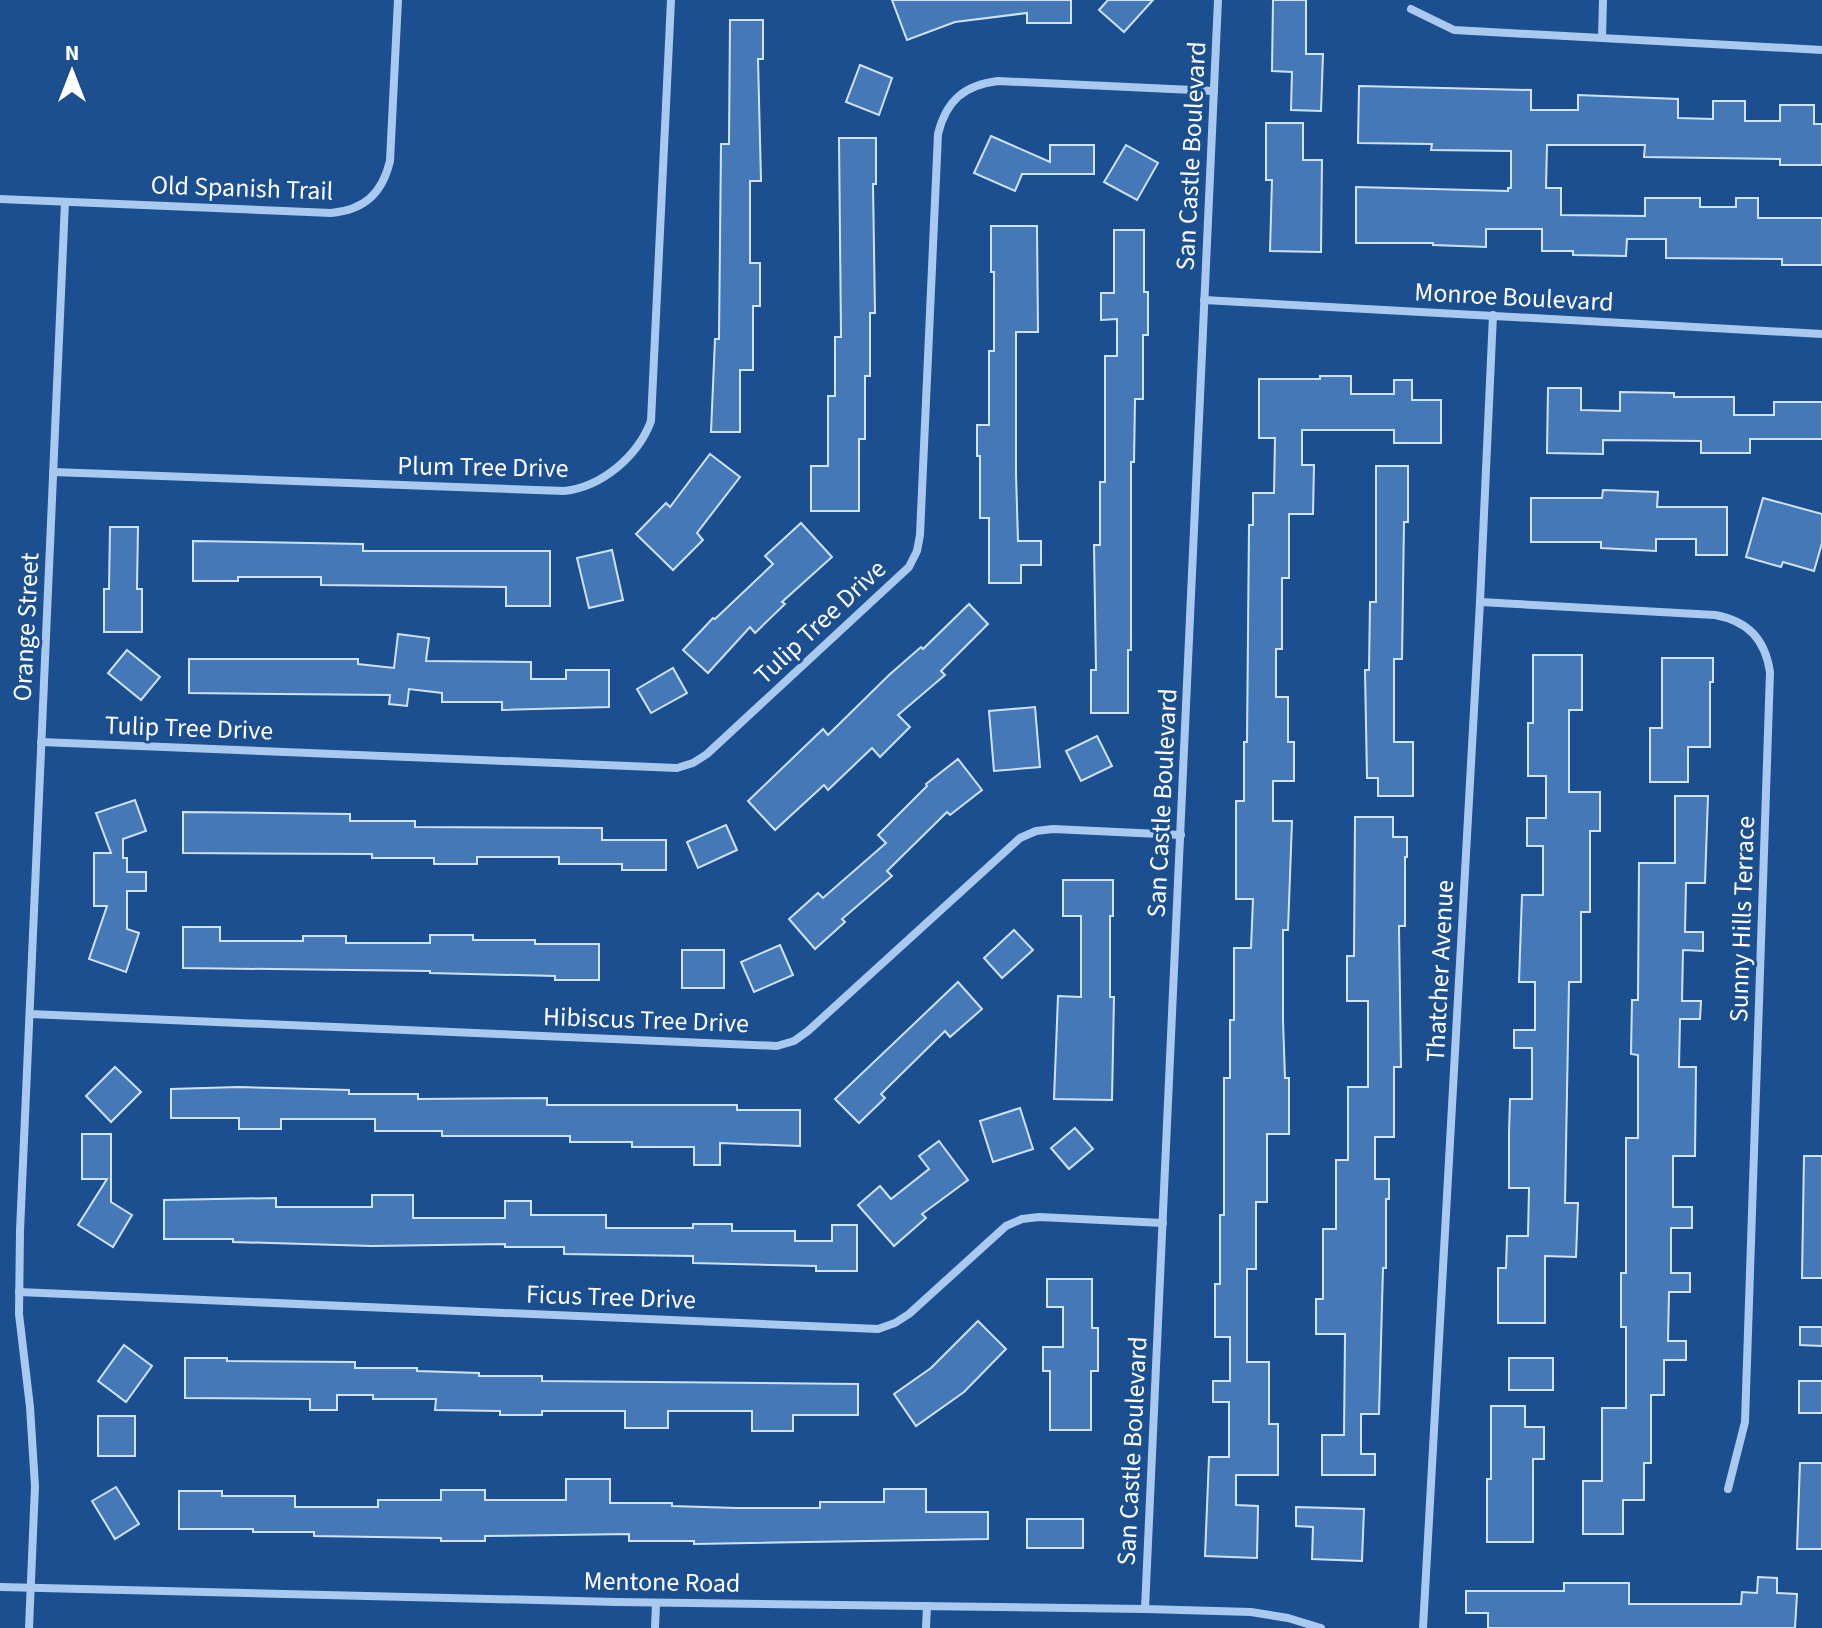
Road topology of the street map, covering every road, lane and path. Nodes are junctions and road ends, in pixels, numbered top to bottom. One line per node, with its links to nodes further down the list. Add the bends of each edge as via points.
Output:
1 (398, 0): 10 (street, Old Spanish Trail, via 390,161 386,178 364,205 331,213)
2 (671, 0): 14 (street, Plum Tree Drive, via 651,421 634,450 598,483 564,491)
3 (1218, 0): 8 (street, San Castle Boulevard)
4 (1603, 0): 6 (street)
5 (1411, 9): 6 (street, via 1454,30)
6 (1602, 38): 7 (street)
7 (1822, 50)
8 (1214, 91): 11 (street, San Castle Boulevard); 16 (street, Tulip Tree Drive, via 998,81 973,87 951,102 938,134 917,551 909,567 693,763 677,768)
9 (0, 199): 10 (street, Old Spanish Trail)
10 (65, 202): 14 (street, Orange Street)
11 (1204, 300): 12 (street, Monroe Boulevard); 17 (street, San Castle Boulevard)
12 (1493, 315): 13 (street, Monroe Boulevard); 15 (street, Thatcher Avenue)
13 (1822, 334)
14 (53, 472): 16 (street, Orange Street)
15 (1480, 602): 21 (street, Sunny Hills Terrace, via 1732,618 1748,626 1768,655 1745,1422); 31 (street, Thatcher Avenue)
16 (41, 742): 18 (street, Orange Street)
17 (1181, 835): 18 (street, Hibiscus Tree Drive, via 1053,829 1020,838 808,1031 777,1046); 19 (street, San Castle Boulevard)
18 (30, 1014): 20 (street, Orange Street)
19 (1163, 1223): 20 (street, Ficus Tree Drive, via 1022,1219 1006,1226 909,1314 878,1329); 26 (street, San Castle Boulevard)
20 (19, 1292): 23 (street, Orange Street, via 35,1460)
21 (1728, 1489)
22 (0, 1587): 23 (street, Mentone Road)
23 (31, 1588): 24 (street, Mentone Road); 27 (street, Orange Street)
24 (656, 1603): 25 (street, Mentone Road); 28 (street)
25 (927, 1606): 26 (street, Mentone Road); 29 (street)
26 (1145, 1609): 30 (street, Mentone Road, via 1251,1612)
27 (29, 1628)
28 (655, 1628)
29 (926, 1628)
30 (1321, 1628)
31 (1423, 1628)

